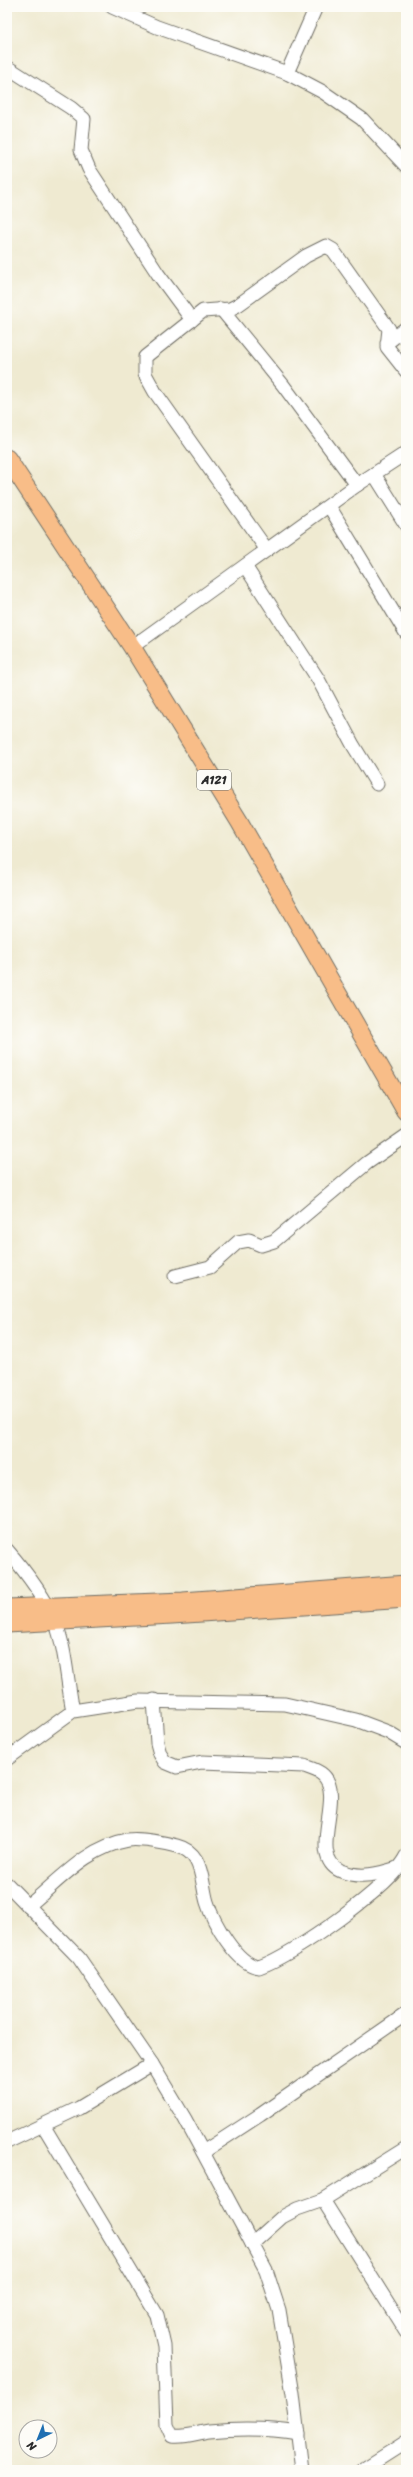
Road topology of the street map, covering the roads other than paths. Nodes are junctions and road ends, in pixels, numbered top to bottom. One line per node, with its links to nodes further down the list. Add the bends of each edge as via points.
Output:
1 (112, 7): 4 (street, via 157,27)
2 (316, 7): 4 (street)
3 (7, 67): 7 (street, via 84,119 81,150 89,169 158,274)
4 (287, 73): 5 (street, via 323,92 362,119)
5 (406, 166)
6 (221, 309): 7 (street, via 202,311); 9 (street, via 238,305 306,256 326,246 334,250 390,329); 14 (street, via 283,385)
7 (192, 320): 17 (street, via 145,357 145,374 155,392)
8 (406, 328): 9 (street)
9 (387, 343): 10 (street, via 392,354)
10 (406, 371)
11 (406, 453): 13 (street)
12 (7, 458): 20 (main road, A121)
13 (374, 474): 14 (street); 16 (street)
14 (357, 485): 15 (street)
15 (329, 506): 17 (street); 19 (street)
16 (406, 525)
17 (267, 550): 18 (street)
18 (245, 566): 20 (street); 21 (street, via 318,679)
19 (406, 633)
20 (132, 647): 22 (main road, A121, via 286,899)
21 (377, 784)
22 (406, 1112)
23 (406, 1136): 24 (street, via 367,1163 274,1241 261,1245 249,1240 238,1242 210,1267)
24 (175, 1276)
25 (7, 1550): 28 (street, via 29,1576)
26 (406, 1584): 28 (main road, via 183,1601)
27 (406, 1599): 30 (main road)
28 (46, 1605): 29 (main road); 30 (street)
29 (7, 1608)
30 (54, 1621): 31 (main road); 33 (street, via 61,1641)
31 (7, 1624)
32 (154, 1700): 33 (street); 34 (street, via 285,1704 356,1720 388,1732); 37 (street, via 157,1743 165,1762 177,1767 202,1762 304,1766 316,1770 324,1775 328,1783 326,1842 331,1864 338,1870 358,1876 372,1876)
33 (73, 1711): 35 (street)
34 (406, 1743)
35 (7, 1759)
36 (406, 1856): 37 (street)
37 (398, 1868): 39 (street, via 375,1891 334,1922 292,1950 259,1967 246,1963 232,1949 208,1904 196,1861 184,1848 177,1846 129,1840 119,1843 82,1860)
38 (7, 1884): 39 (street)
39 (28, 1906): 41 (street, via 93,1977)
40 (406, 2014): 45 (street, via 260,2116)
41 (152, 2064): 42 (street, via 79,2108); 45 (street)
42 (43, 2125): 43 (street); 49 (street, via 157,2315 164,2346 167,2425 172,2436 247,2429 274,2429)
43 (7, 2142)
44 (406, 2148): 46 (street)
45 (203, 2152): 47 (street)
46 (323, 2200): 47 (street, via 282,2217); 48 (street)
47 (252, 2244): 49 (street, via 266,2270 279,2310)
48 (406, 2332)
49 (298, 2433): 51 (street)
50 (406, 2442): 52 (street)
51 (302, 2470)
52 (362, 2470)

